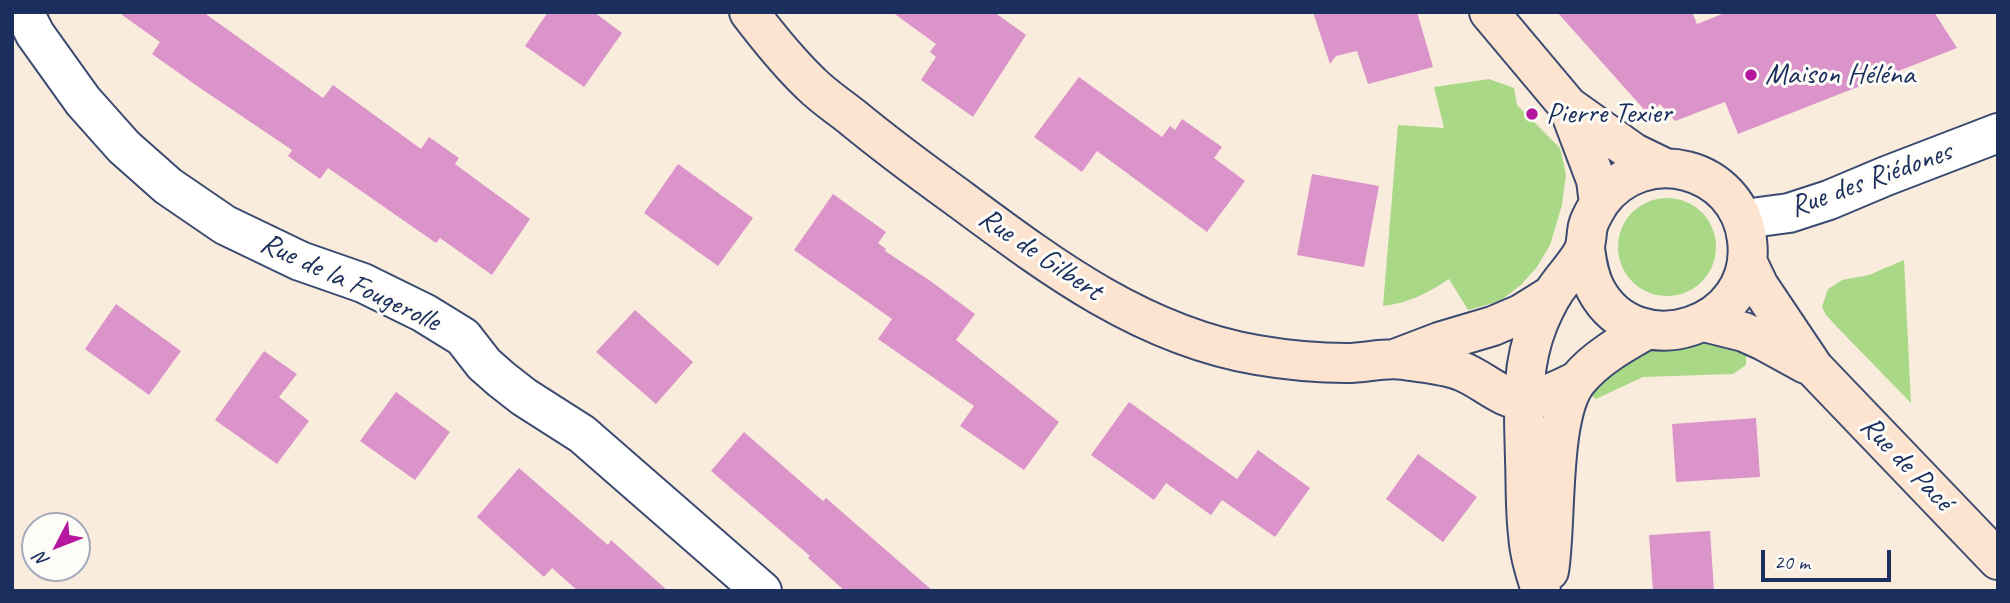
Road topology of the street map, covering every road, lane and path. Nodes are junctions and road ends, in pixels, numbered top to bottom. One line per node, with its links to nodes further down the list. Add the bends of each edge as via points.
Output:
1 (23, 12): 19 (street, Rue de la Fougerolle, via 83,102 168,186 225,225 300,261 363,283 463,337 501,379 582,434)
2 (749, 12): 14 (street, Rue de Gilbert, via 811,84 896,153 1074,281 1119,308 1168,331 1257,355 1347,363)
3 (1489, 12): 4 (street)
4 (1568, 106): 6 (street, via 1634,153); 7 (street, via 1596,180)
5 (1998, 133): 8 (street, Rue des Riédones, via 1829,200)
6 (1665, 168): 7 (street, via 1628,177); 8 (street, via 1686,170 1721,189)
7 (1599, 204): 9 (street, via 1588,225)
8 (1744, 223): 10 (street)
9 (1585, 249): 11 (street); 13 (street, via 1596,291 1609,308)
10 (1747, 261): 12 (street, via 1733,297); 15 (street)
11 (1553, 294): 14 (street, Rue de Gilbert, via 1493,326); 17 (street, via 1528,353)
12 (1704, 322): 13 (street, via 1686,329); 15 (street, via 1744,332)
13 (1648, 329): 16 (street, via 1601,358)
14 (1395, 359): 17 (street, Rue de Gilbert, via 1459,370)
15 (1814, 368): 18 (street, Rue de Pacé)
16 (1577, 381): 17 (street); 20 (street, via 1562,419)
17 (1523, 400): 20 (street, via 1528,535 1533,566)
18 (1998, 560)
19 (762, 591)
20 (1544, 591)

